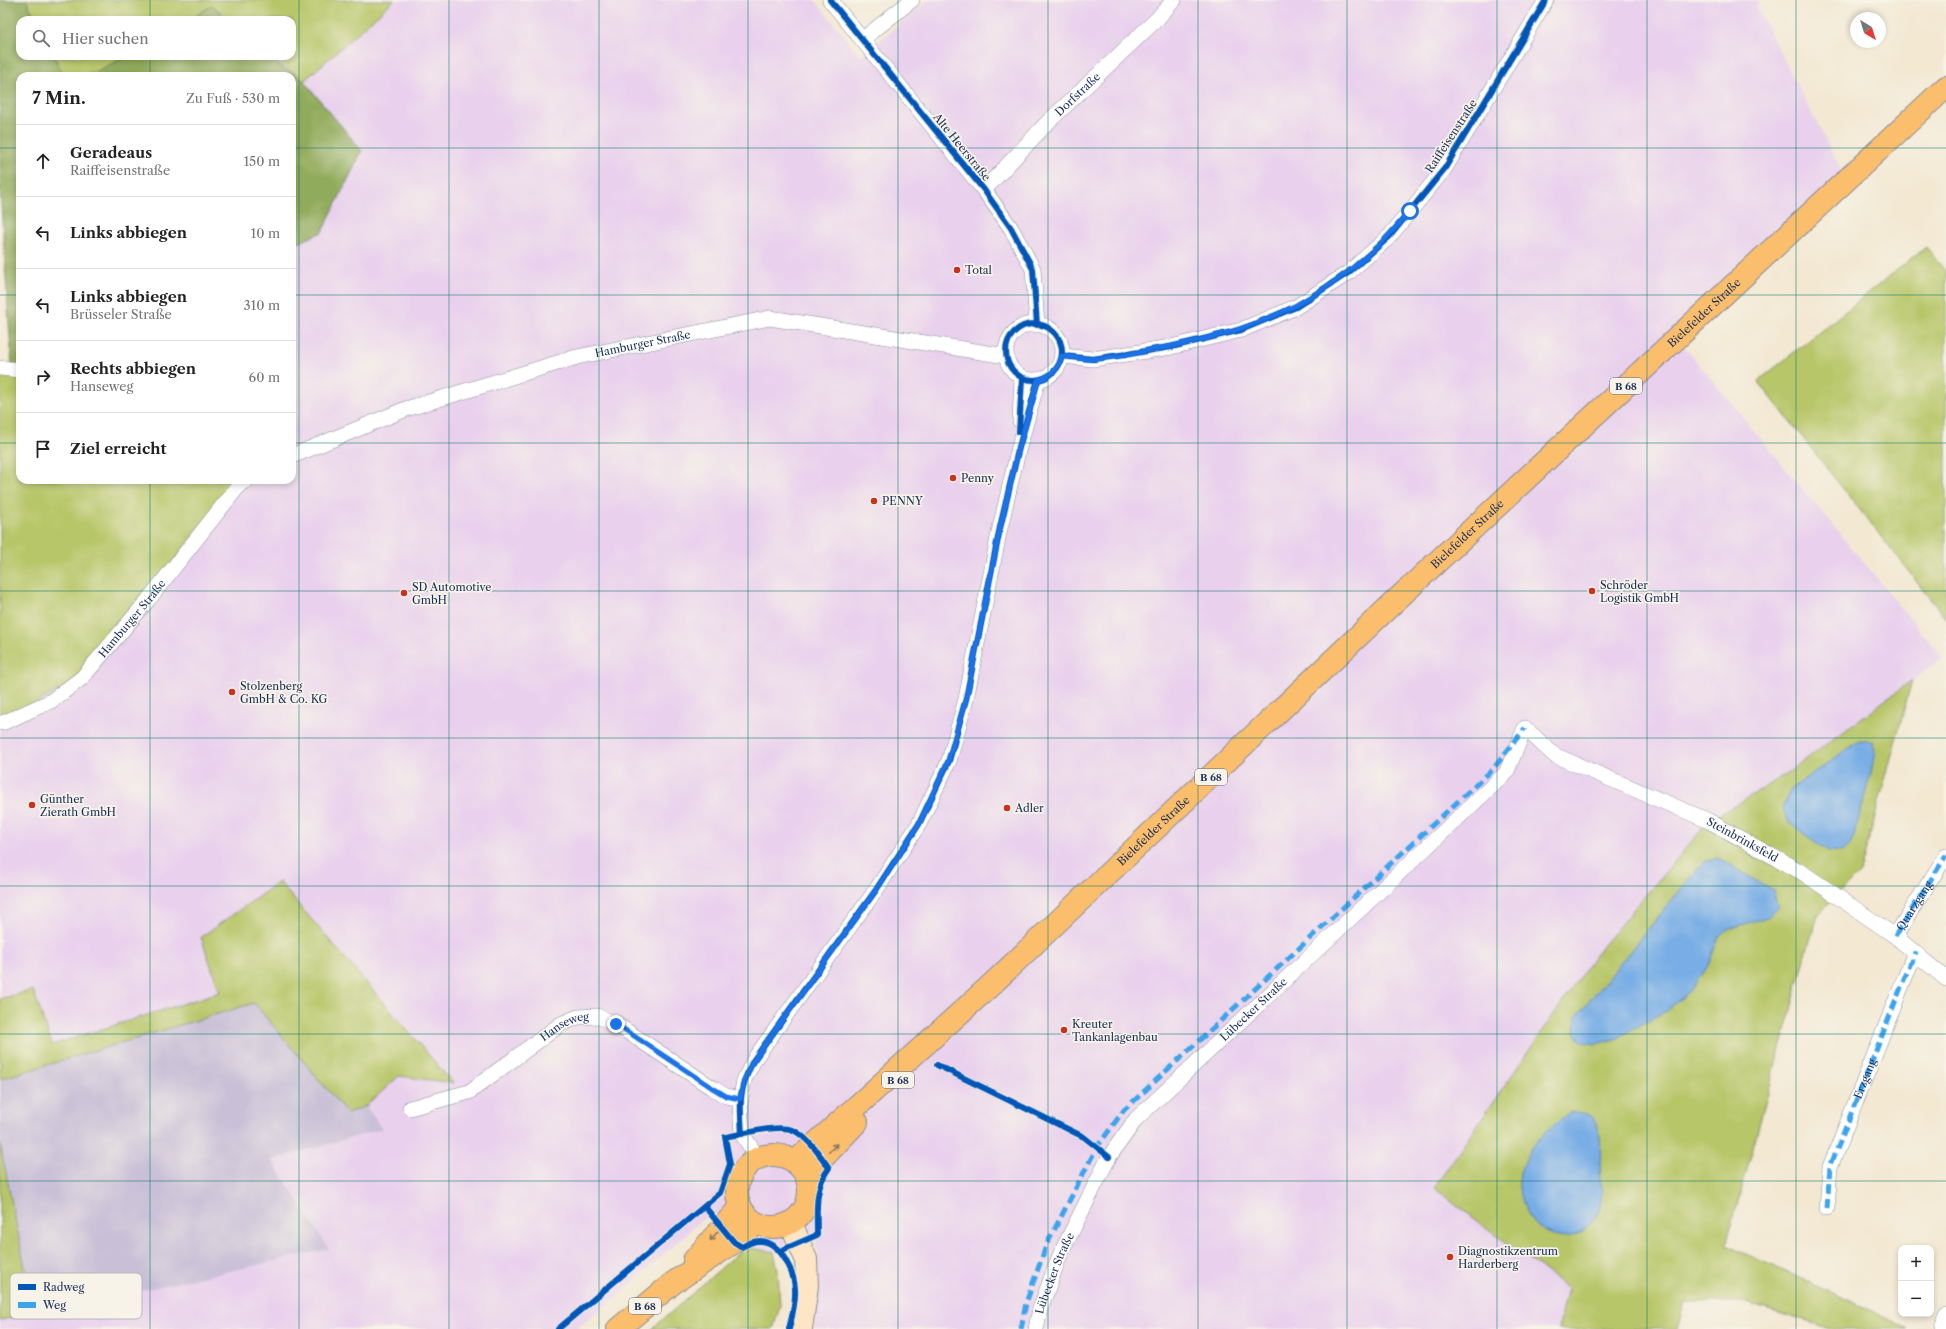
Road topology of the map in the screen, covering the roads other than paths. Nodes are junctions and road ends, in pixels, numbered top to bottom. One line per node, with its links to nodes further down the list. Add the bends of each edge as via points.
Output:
1 (830, 0): 5 (street, Alte Heerstraße)
2 (912, 0): 5 (street)
3 (1174, 0): 7 (street, Dorfstraße, via 1047,123)
4 (1546, 0): 10 (street, Raiffeisenstraße, via 1445,168 1389,237 1348,273 1296,307 1241,330 1171,347 1093,359)
5 (863, 39): 7 (street, Alte Heerstraße)
6 (1946, 87): 27 (main road, Bielefelder Straße / B 68, via 1398,599 991,985 823,1158)
7 (984, 190): 8 (street, Alte Heerstraße, via 1011,228 1033,269)
8 (1037, 325): 9 (street, via 1021,328 1014,333 1008,344); 10 (street, via 1046,327 1056,335 1062,347)
9 (1006, 356): 13 (street, via 1009,365); 16 (street, Hamburger Straße, via 770,318 577,357 406,409)
10 (1062, 356): 14 (street, via 1054,372)
11 (0, 368): 12 (street)
12 (16, 370)
13 (1022, 378): 14 (street); 15 (street)
14 (1038, 380): 15 (street)
15 (1018, 451): 24 (street, via 966,699 948,761 919,824 880,884 753,1061 744,1080)
16 (296, 454)
17 (239, 484): 18 (street, Hamburger Straße, via 148,600 82,678 51,701)
18 (0, 723)
19 (1525, 728): 21 (street, Steinbrinksfeld, via 1554,755 1710,821 1803,873); 36 (street, Lübecker Straße, via 1506,774 1136,1119 1109,1157 1060,1254 1040,1308)
20 (1946, 856): 21 (street, Quarzgang)
21 (1895, 936): 22 (street, Steinbrinksfeld)
22 (1915, 952): 23 (street, Steinbrinksfeld); 29 (street, Erzgang, via 1830,1167)
23 (1946, 979)
24 (740, 1099): 25 (street, Hanseweg, via 726,1096 616,1024 597,1016 578,1017 561,1024 469,1092); 26 (street, via 742,1134)
25 (410, 1108)
26 (758, 1158): 27 (main road, via 777,1155); 28 (main road, via 741,1174 737,1190)
27 (801, 1170): 30 (main road, via 810,1188 809,1199 806,1209)
28 (740, 1207): 31 (main road); 32 (main road, B 68, one-way to 32)
29 (1827, 1208)
30 (791, 1223): 31 (main road, via 780,1227); 35 (street, via 806,1259 807,1286)
31 (756, 1224): 32 (main road, B 68)
32 (673, 1283): 34 (main road, B 68)
33 (1946, 1316): 37 (street)
34 (618, 1329)
35 (801, 1329)
36 (1036, 1329)
37 (1941, 1329)

